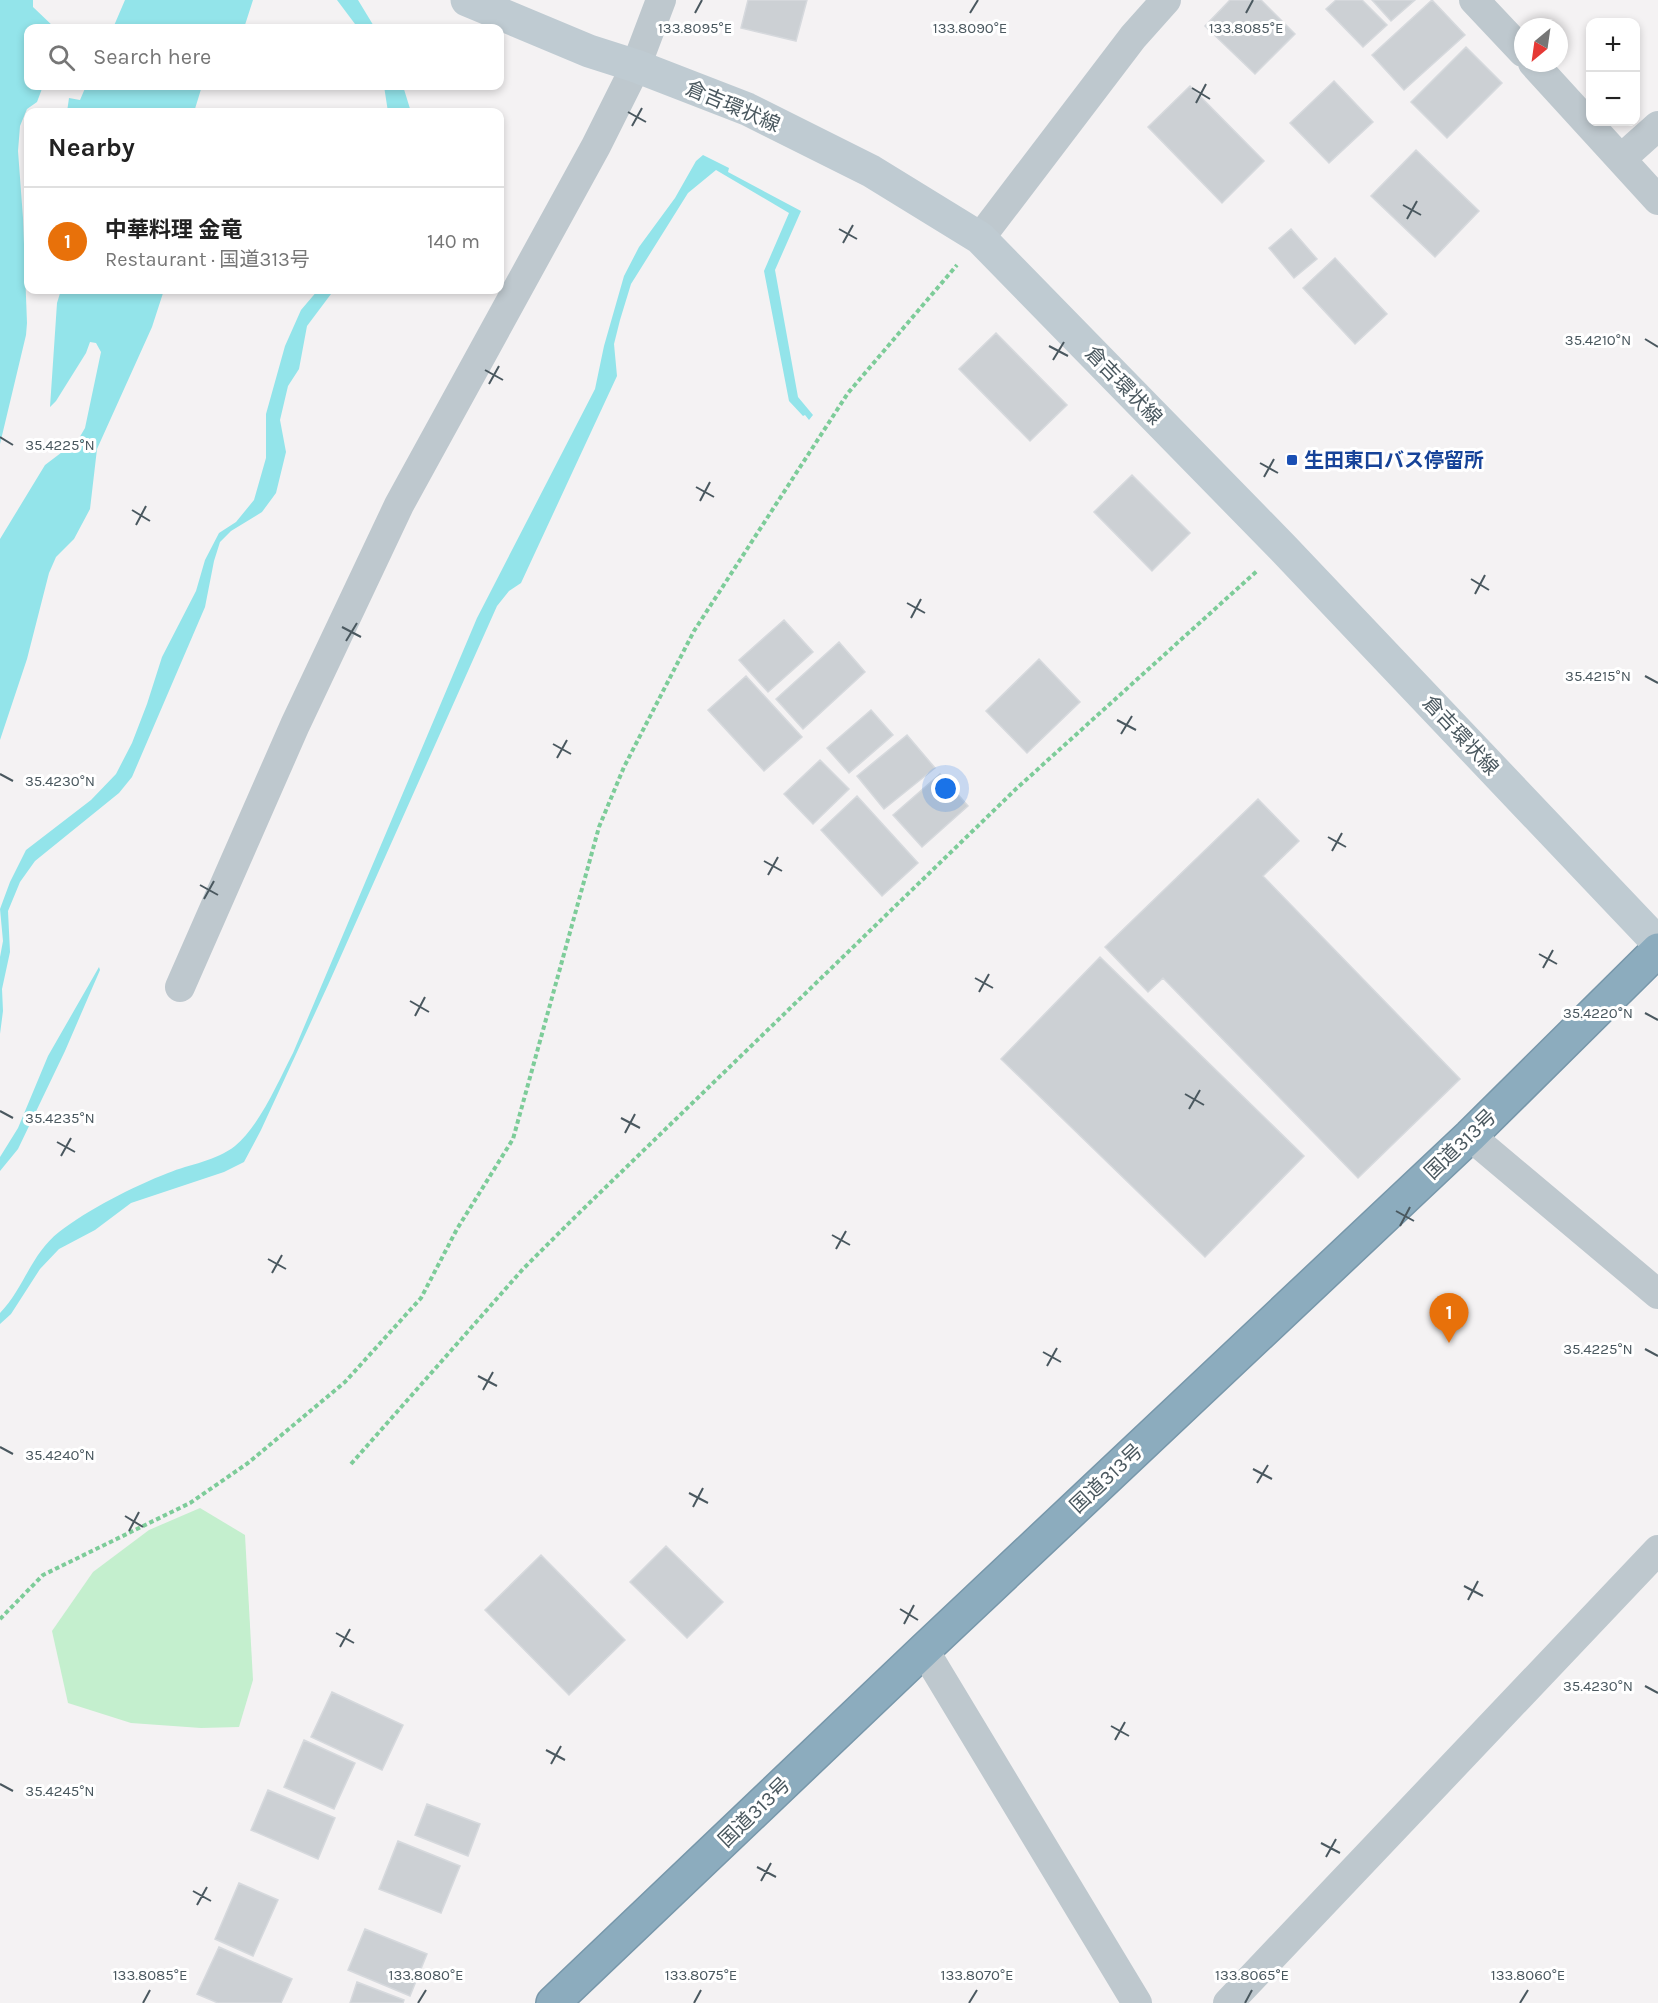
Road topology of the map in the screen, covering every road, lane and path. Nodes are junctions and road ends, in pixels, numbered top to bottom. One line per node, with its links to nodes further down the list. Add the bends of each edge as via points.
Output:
1 (467, 0): 6 (main road, 倉吉環状線, via 589,51)
2 (660, 0): 6 (street)
3 (1166, 0): 11 (street, via 1133,37)
4 (1489, 5): 5 (street)
5 (1514, 40)
6 (636, 66): 11 (main road, 倉吉環状線, via 747,109 851,160); 15 (street, via 399,505 295,725)
7 (1541, 72): 9 (street)
8 (1658, 126): 9 (street)
9 (1621, 159): 10 (street)
10 (1658, 200)
11 (980, 238): 12 (main road, 倉吉環状線); 20 (path, via 848,393 693,631 624,767 599,827 513,1139 457,1229 422,1298 345,1382 248,1463 190,1503 43,1575)
12 (1283, 548): 13 (main road, 倉吉環状線); 18 (path, via 1017,788 576,1216 523,1269)
13 (1658, 943)
14 (1658, 950): 16 (highway, 国道313号)
15 (180, 987)
16 (1470, 1136): 17 (street); 21 (highway, 国道313号)
17 (1658, 1294)
18 (351, 1464)
19 (1658, 1550): 24 (street)
20 (0, 1618)
21 (924, 1650): 22 (highway, 国道313号); 23 (street)
22 (553, 2003)
23 (1137, 2003)
24 (1228, 2003)

